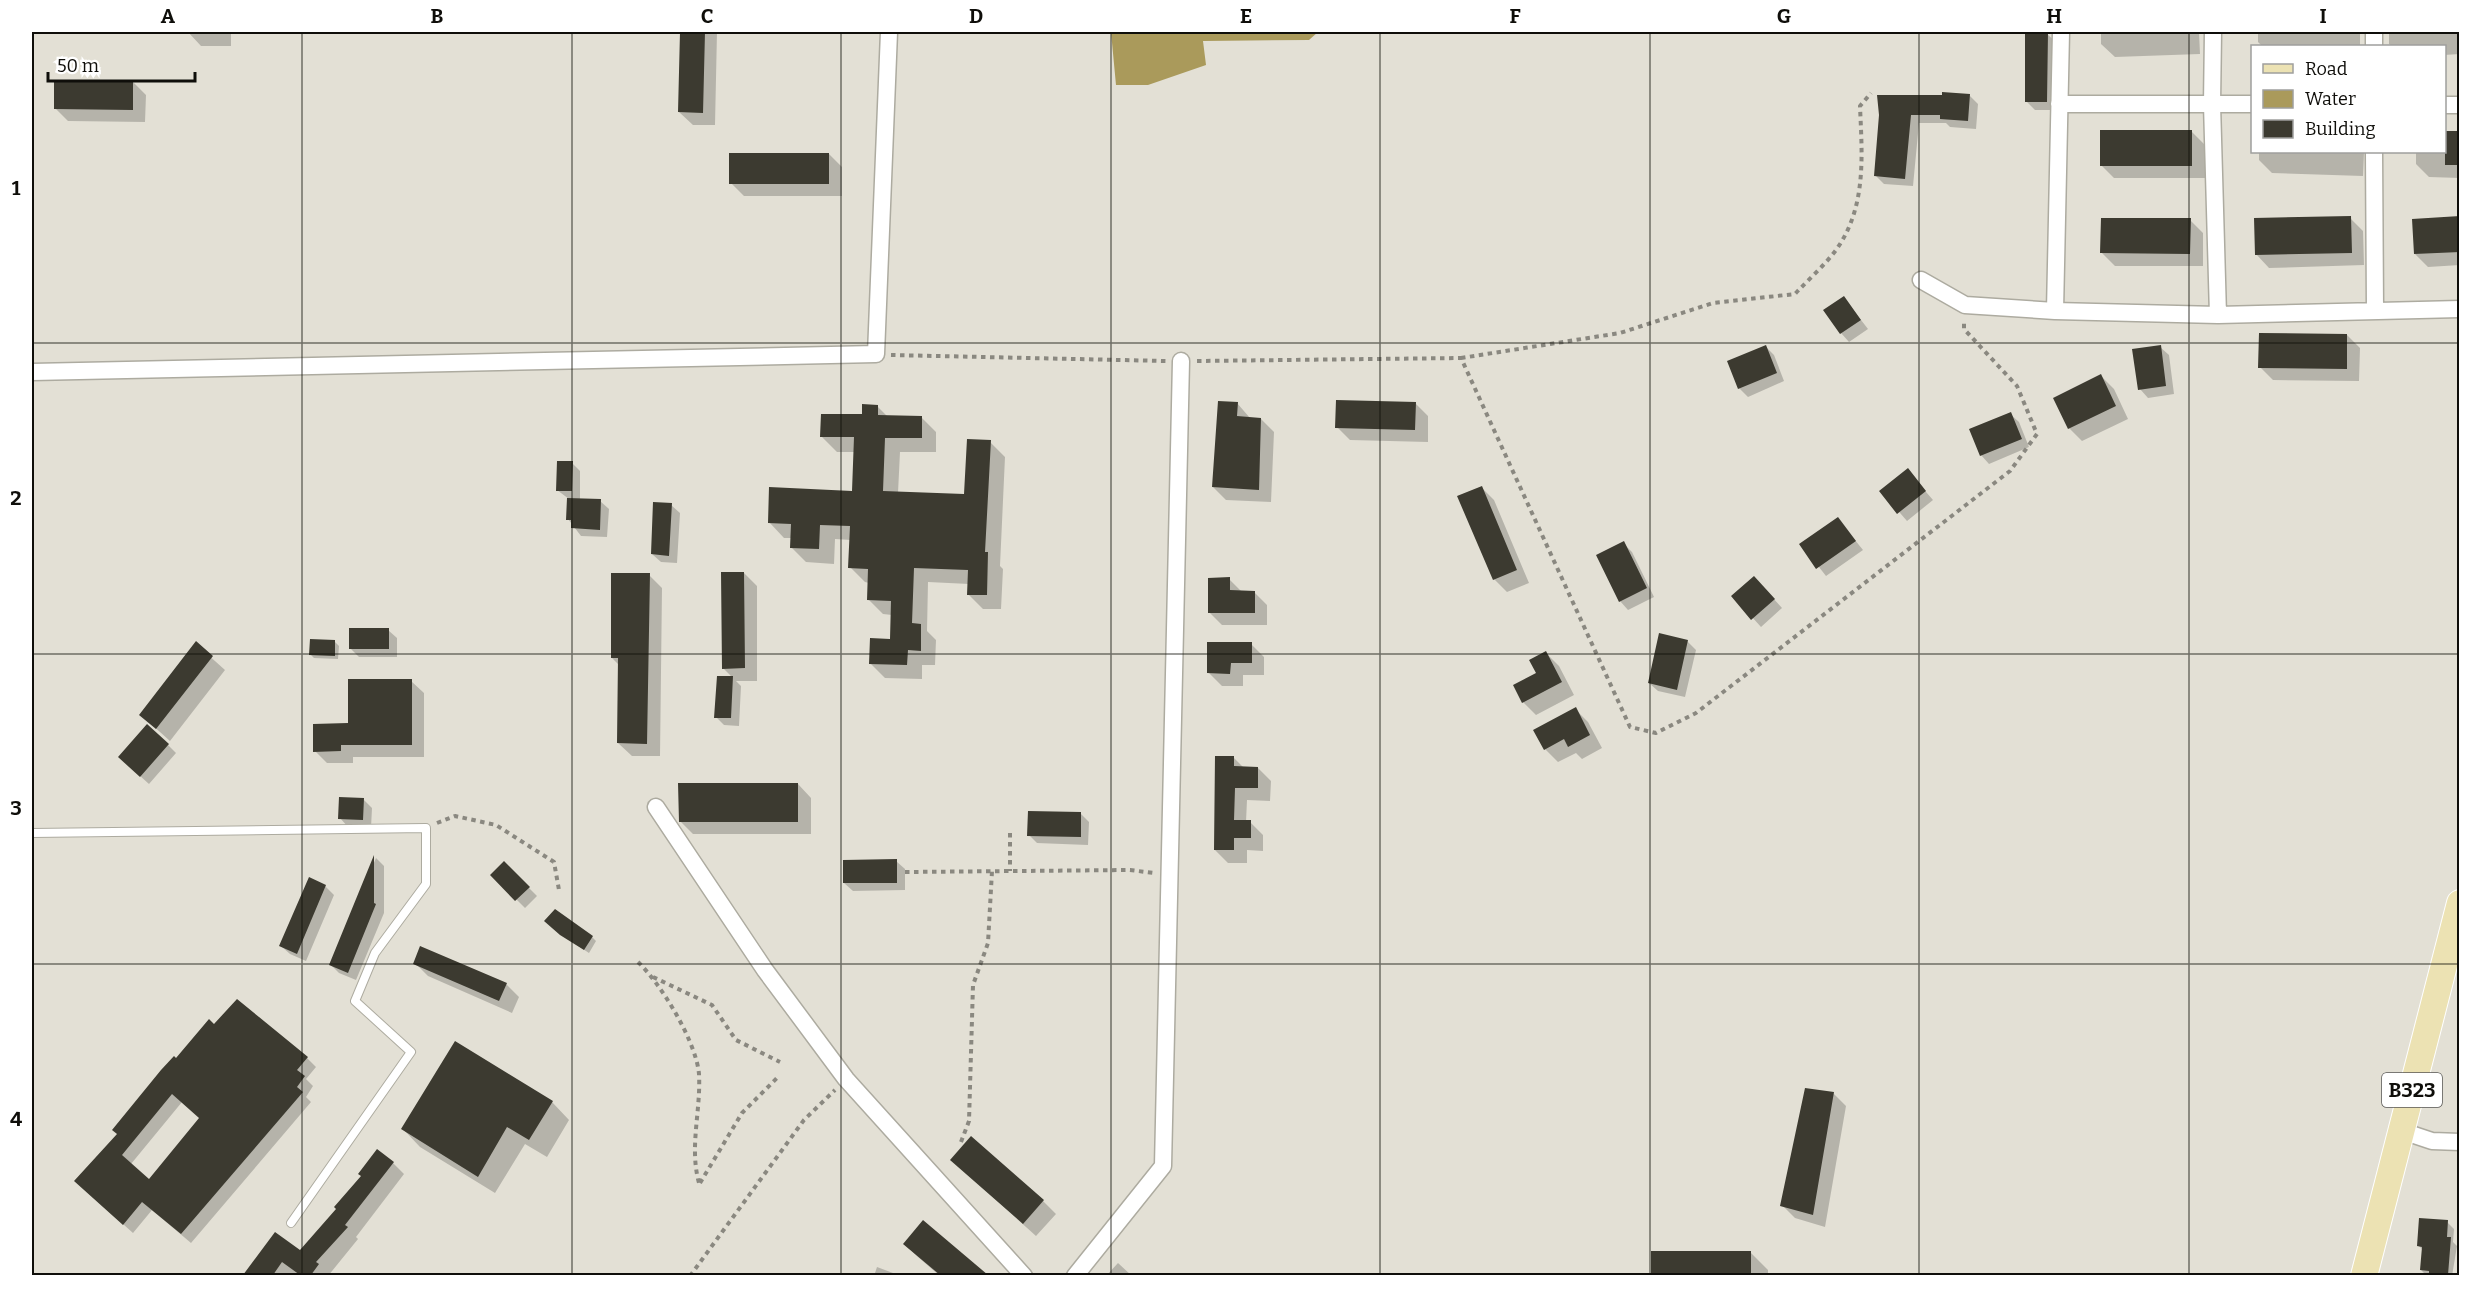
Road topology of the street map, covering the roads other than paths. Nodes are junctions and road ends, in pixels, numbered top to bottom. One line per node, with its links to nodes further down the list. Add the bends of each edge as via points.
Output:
1 (889, 32): 14 (street, via 876,354)
2 (2061, 32): 4 (street)
3 (2213, 32): 5 (street)
4 (2059, 104): 5 (street); 11 (street)
5 (2212, 104): 6 (street); 12 (street)
6 (2251, 104)
7 (2374, 153): 9 (street)
8 (1921, 280): 11 (street, via 1965,305)
9 (2375, 309): 10 (street); 12 (street)
10 (2460, 309)
11 (2055, 312): 12 (street)
12 (2218, 315)
13 (1182, 362): 22 (street, via 1163,1166)
14 (32, 372)
15 (656, 807): 21 (street, via 765,970 846,1079)
16 (32, 833): 20 (lane, via 426,828 426,885 375,953 355,1001 411,1052)
17 (2460, 903): 18 (main road, B323)
18 (2402, 1131): 19 (street, via 2432,1141); 23 (main road, B323)
19 (2460, 1142)
20 (291, 1223)
21 (1024, 1275)
22 (1075, 1275)
23 (2364, 1275)

